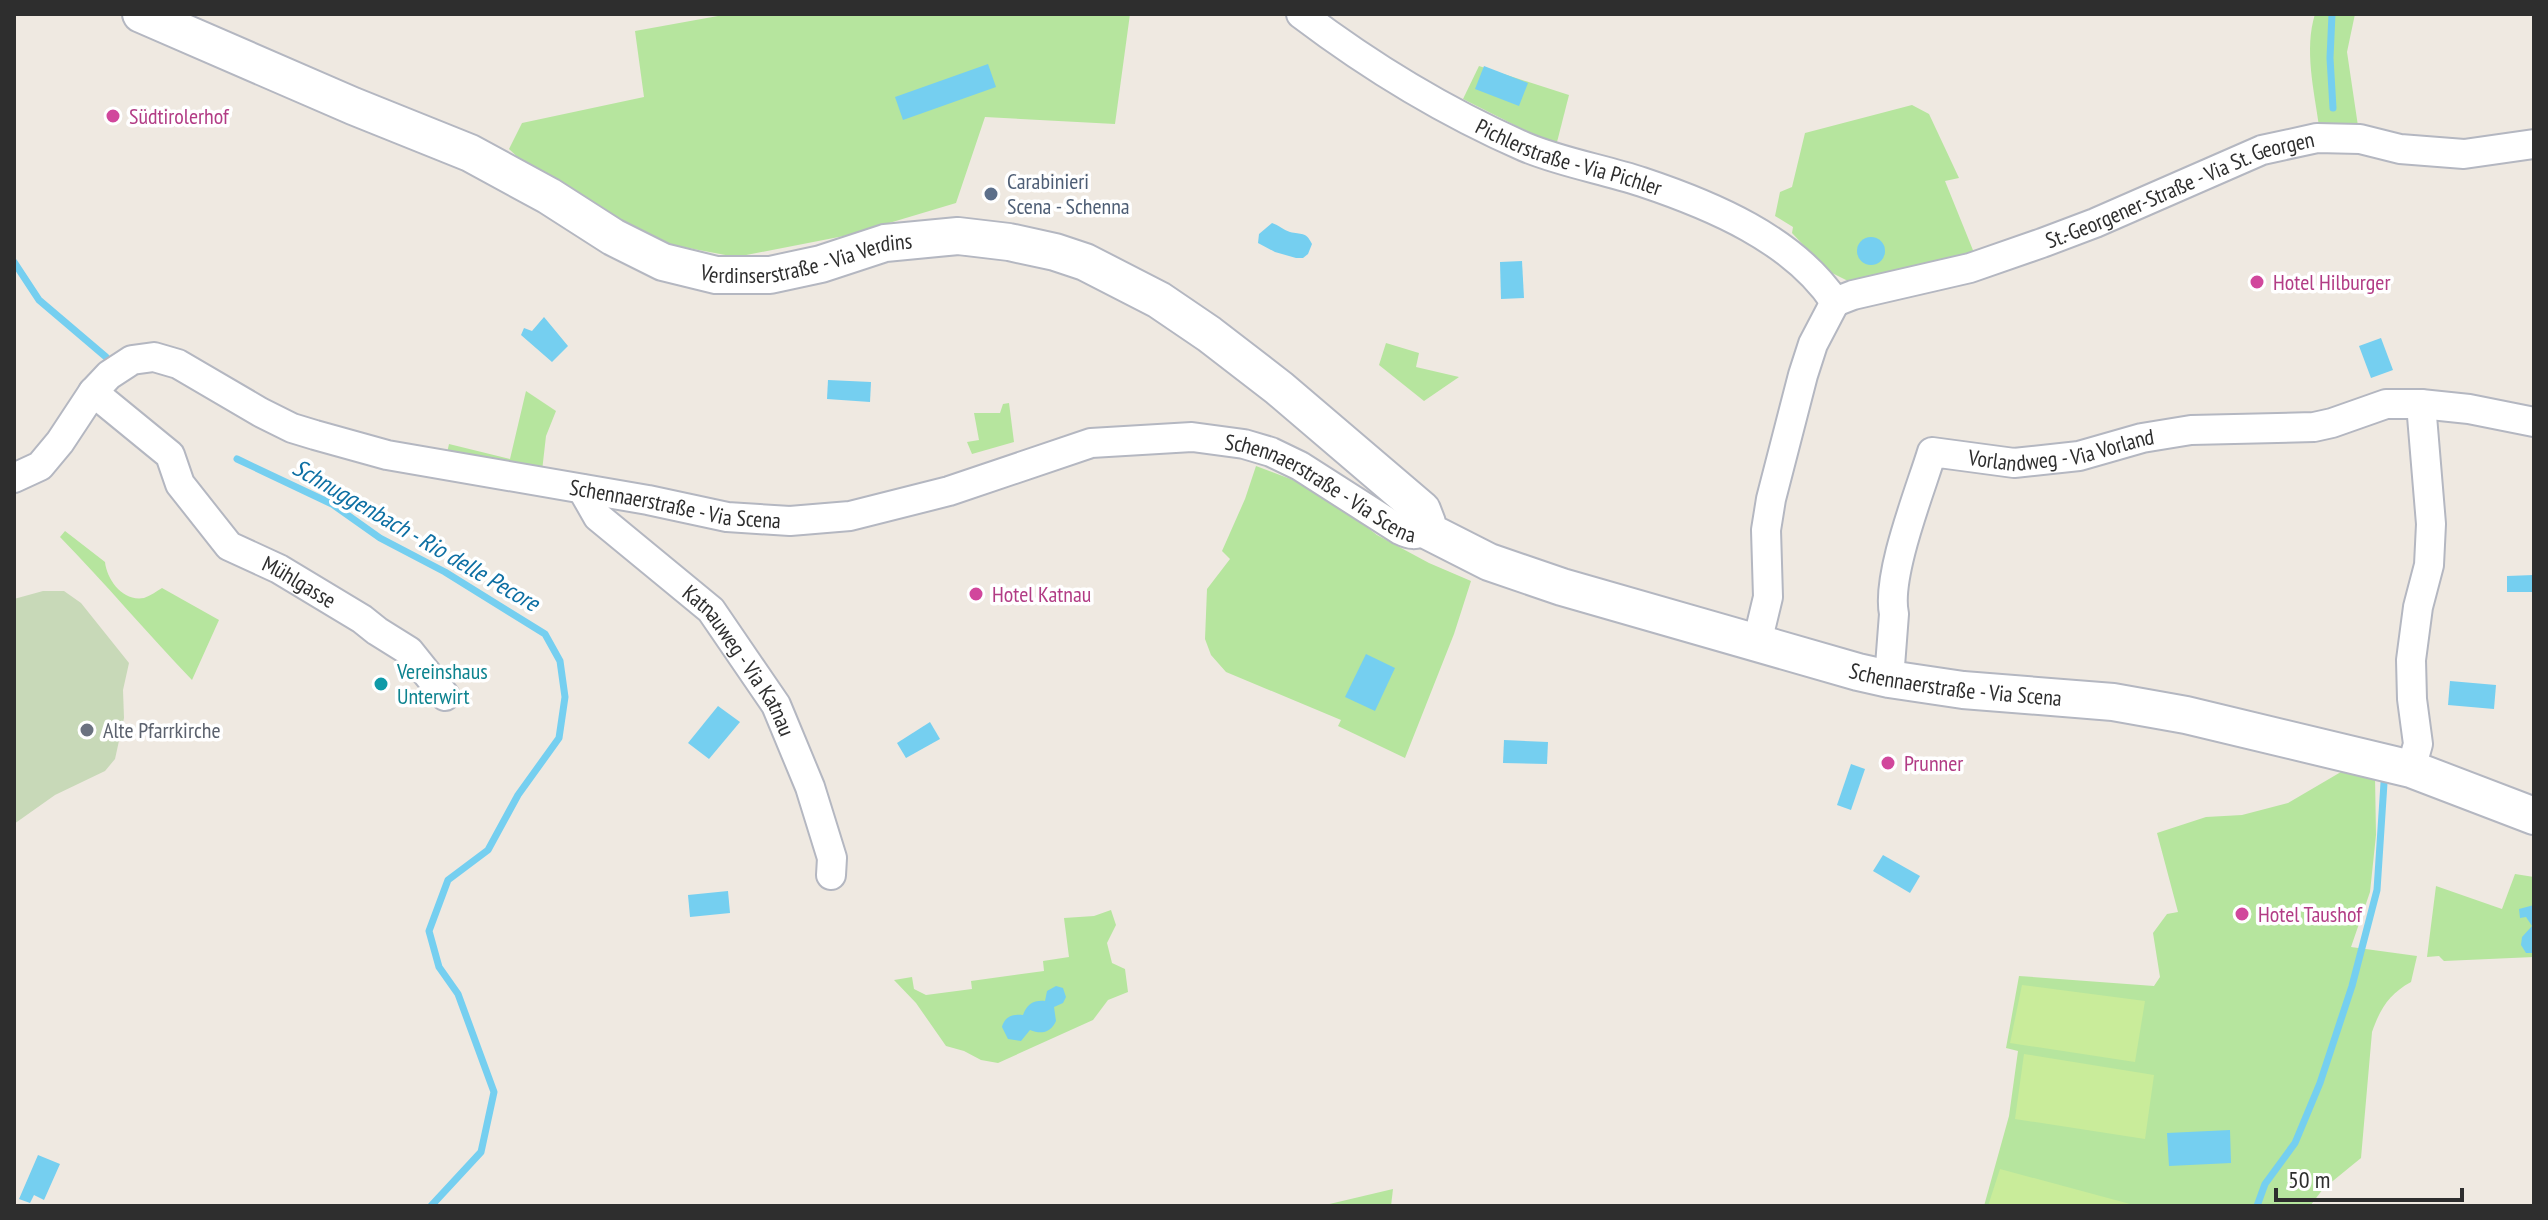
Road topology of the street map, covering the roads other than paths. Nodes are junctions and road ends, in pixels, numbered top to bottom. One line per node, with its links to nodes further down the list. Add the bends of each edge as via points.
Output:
1 (141, 14): 10 (street, Verdinserstraße - Via Verdins, via 470,153 663,262 716,275 770,275 885,243 958,236 1009,242 1085,262 1159,300 1279,388 1422,510)
2 (1301, 14): 4 (street, Pichlerstraße - Via Pichler, via 1436,104 1543,154 1641,181 1766,238 1813,274)
3 (2534, 144): 4 (street, St.-Georgener-Straße - Via St. Georgen, via 2464,154 2317,138 2262,150 2042,243 1970,268)
4 (1835, 302): 11 (street, via 1806,365 1771,499 1766,530 1768,597)
5 (101, 383): 8 (street, via 40,466); 9 (street, Schennaerstraße - Via Scena, via 132,360 167,359 292,428 387,455); 13 (street, Mühlgasse, via 166,451 180,484 229,546 279,569 409,651)
6 (2421, 404): 7 (street, Vorlandweg - Via Vorland); 12 (street, Vorlandweg - Via Vorland, via 2386,404 2314,427 2191,430 2079,456 2014,463 1932,452 1898,559); 14 (street, via 2431,524 2411,660 2418,744)
7 (2534, 422)
8 (14, 478)
9 (582, 489): 10 (street, Schennaerstraße - Via Scena, via 727,517 835,518 949,491 1091,443 1192,437 1271,452 1400,530 1418,535); 16 (street, Katnauweg - Via Katnau, via 598,517 711,610 776,705 810,787 832,858)
10 (1426, 530): 11 (street, Schennaerstraße - Via Scena, via 1489,562 1562,587)
11 (1757, 643): 12 (street, Schennaerstraße - Via Scena)
12 (1889, 679): 14 (street, Schennaerstraße - Via Scena, via 2123,703)
13 (445, 696)
14 (2411, 769): 15 (street, Schennaerstraße - Via Scena)
15 (2534, 816)
16 (831, 875)

